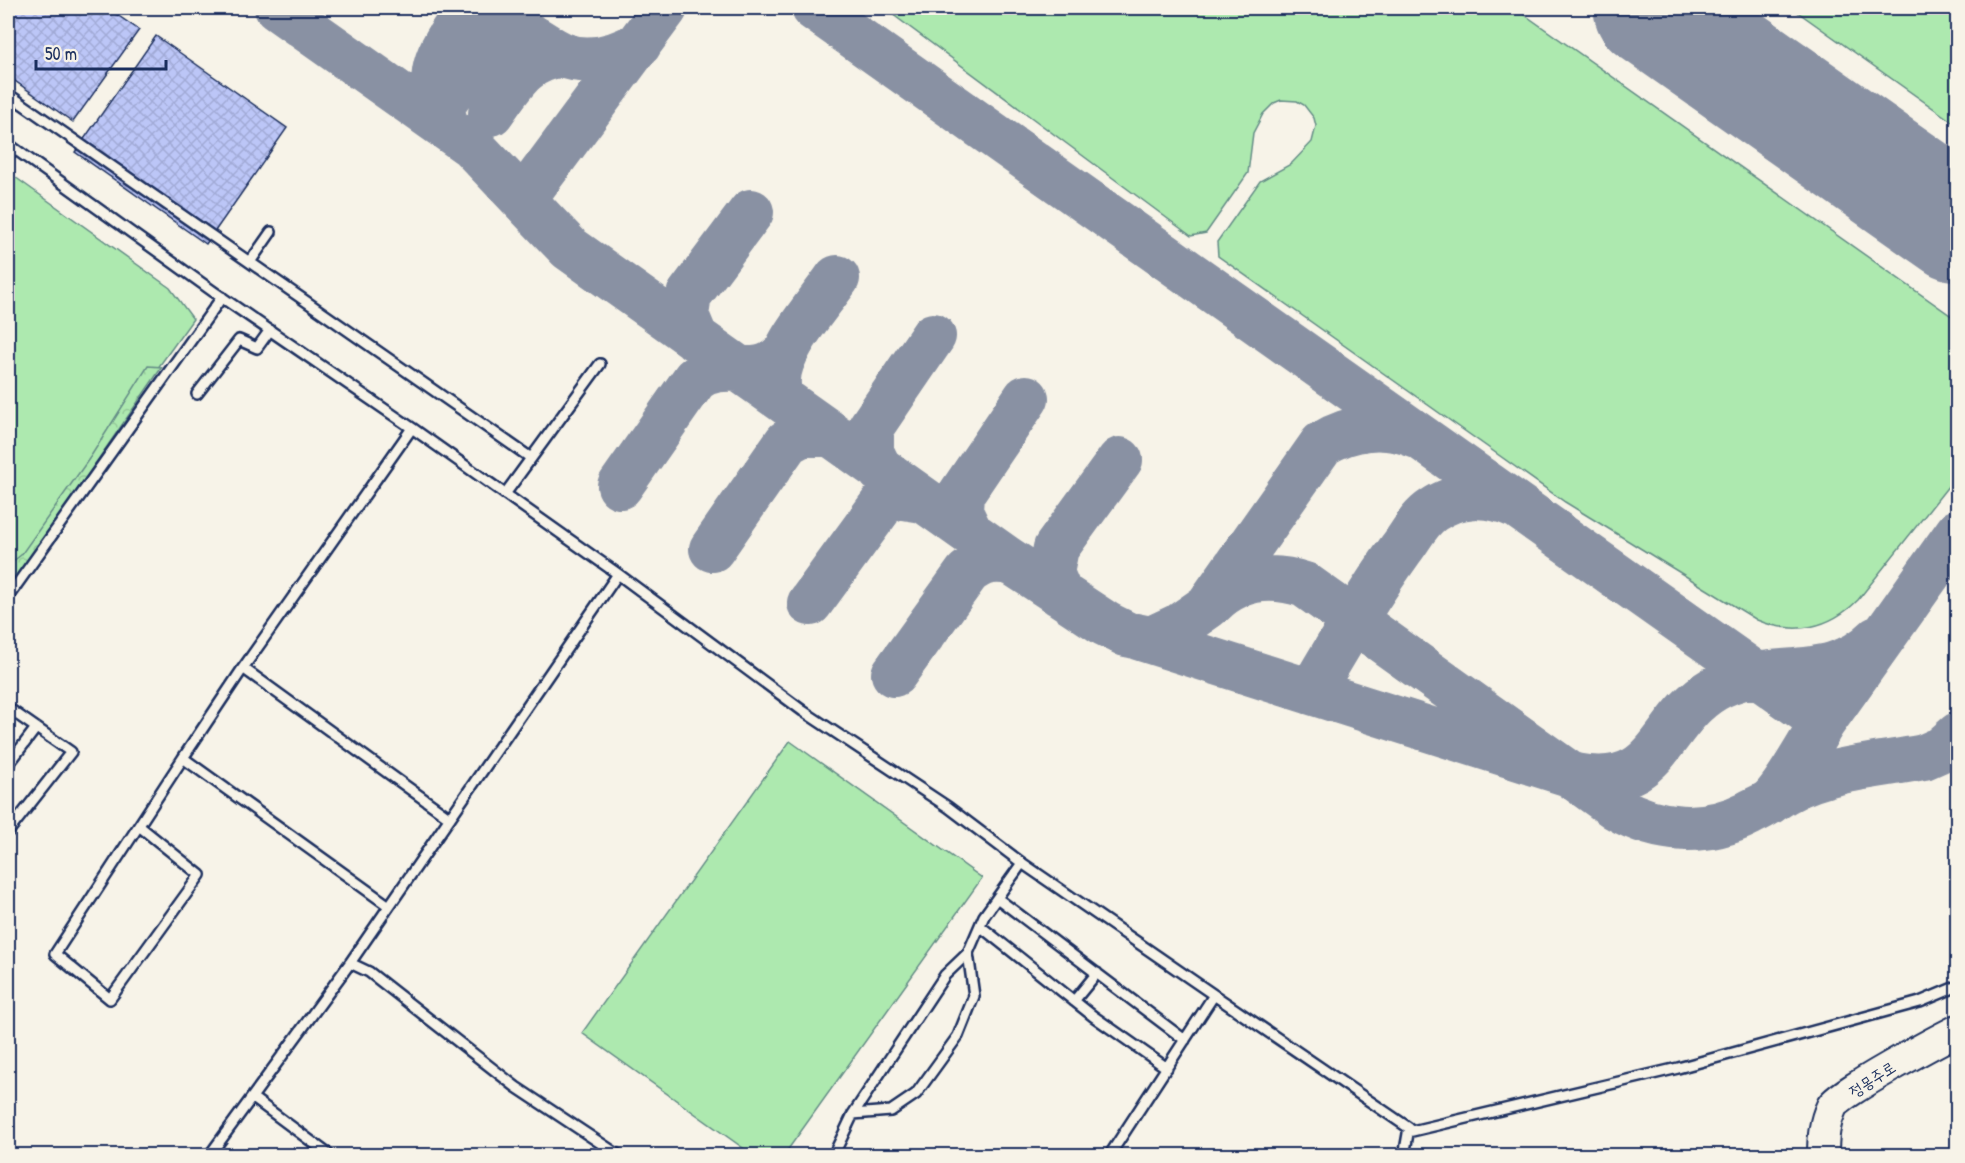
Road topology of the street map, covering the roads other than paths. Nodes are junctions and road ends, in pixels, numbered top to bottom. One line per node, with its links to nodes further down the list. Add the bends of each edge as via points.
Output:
1 (8, 94): 4 (lane)
2 (8, 144): 5 (lane)
3 (271, 232): 4 (lane)
4 (250, 262): 10 (lane)
5 (222, 297): 6 (lane); 13 (lane)
6 (270, 330): 8 (lane, via 257,348 239,340); 9 (lane)
7 (600, 364): 10 (lane)
8 (197, 394)
9 (412, 428): 11 (lane); 14 (lane)
10 (531, 458): 11 (lane)
11 (505, 494): 12 (lane)
12 (618, 574): 19 (lane); 22 (lane, via 803,711 948,807)
13 (8, 597)
14 (243, 668): 17 (lane); 19 (lane)
15 (8, 708): 16 (lane)
16 (36, 728): 18 (lane); 21 (lane, via 71,752)
17 (183, 758): 20 (lane); 24 (lane)
18 (8, 765)
19 (450, 818): 24 (lane)
20 (139, 826): 20 (lane, via 55,954 110,999 200,875)
21 (8, 832)
22 (1022, 863): 23 (lane); 30 (lane)
23 (997, 898): 25 (lane); 28 (lane)
24 (389, 906): 27 (lane)
25 (980, 926): 26 (lane); 31 (lane)
26 (968, 953): 36 (lane, via 945,975); 36 (lane, via 974,996 958,1036 916,1094 891,1111)
27 (350, 963): 35 (lane); 40 (lane, via 369,972 516,1087)
28 (1097, 973): 31 (lane); 33 (lane)
29 (1958, 986): 37 (lane, via 1920,1002 1678,1068)
30 (1214, 995): 33 (lane); 37 (lane, via 1409,1128)
31 (1074, 1001): 34 (lane)
32 (1958, 1030): 44 (main road, 정몽주로, via 1914,1052 1833,1104 1823,1132)
33 (1185, 1040): 34 (lane)
34 (1167, 1068): 42 (lane)
35 (252, 1098): 38 (lane); 39 (lane)
36 (853, 1114): 41 (lane)
37 (1408, 1132): 43 (lane)
38 (208, 1155)
39 (331, 1155)
40 (621, 1155)
41 (833, 1155)
42 (1109, 1155)
43 (1404, 1155)
44 (1823, 1155)

